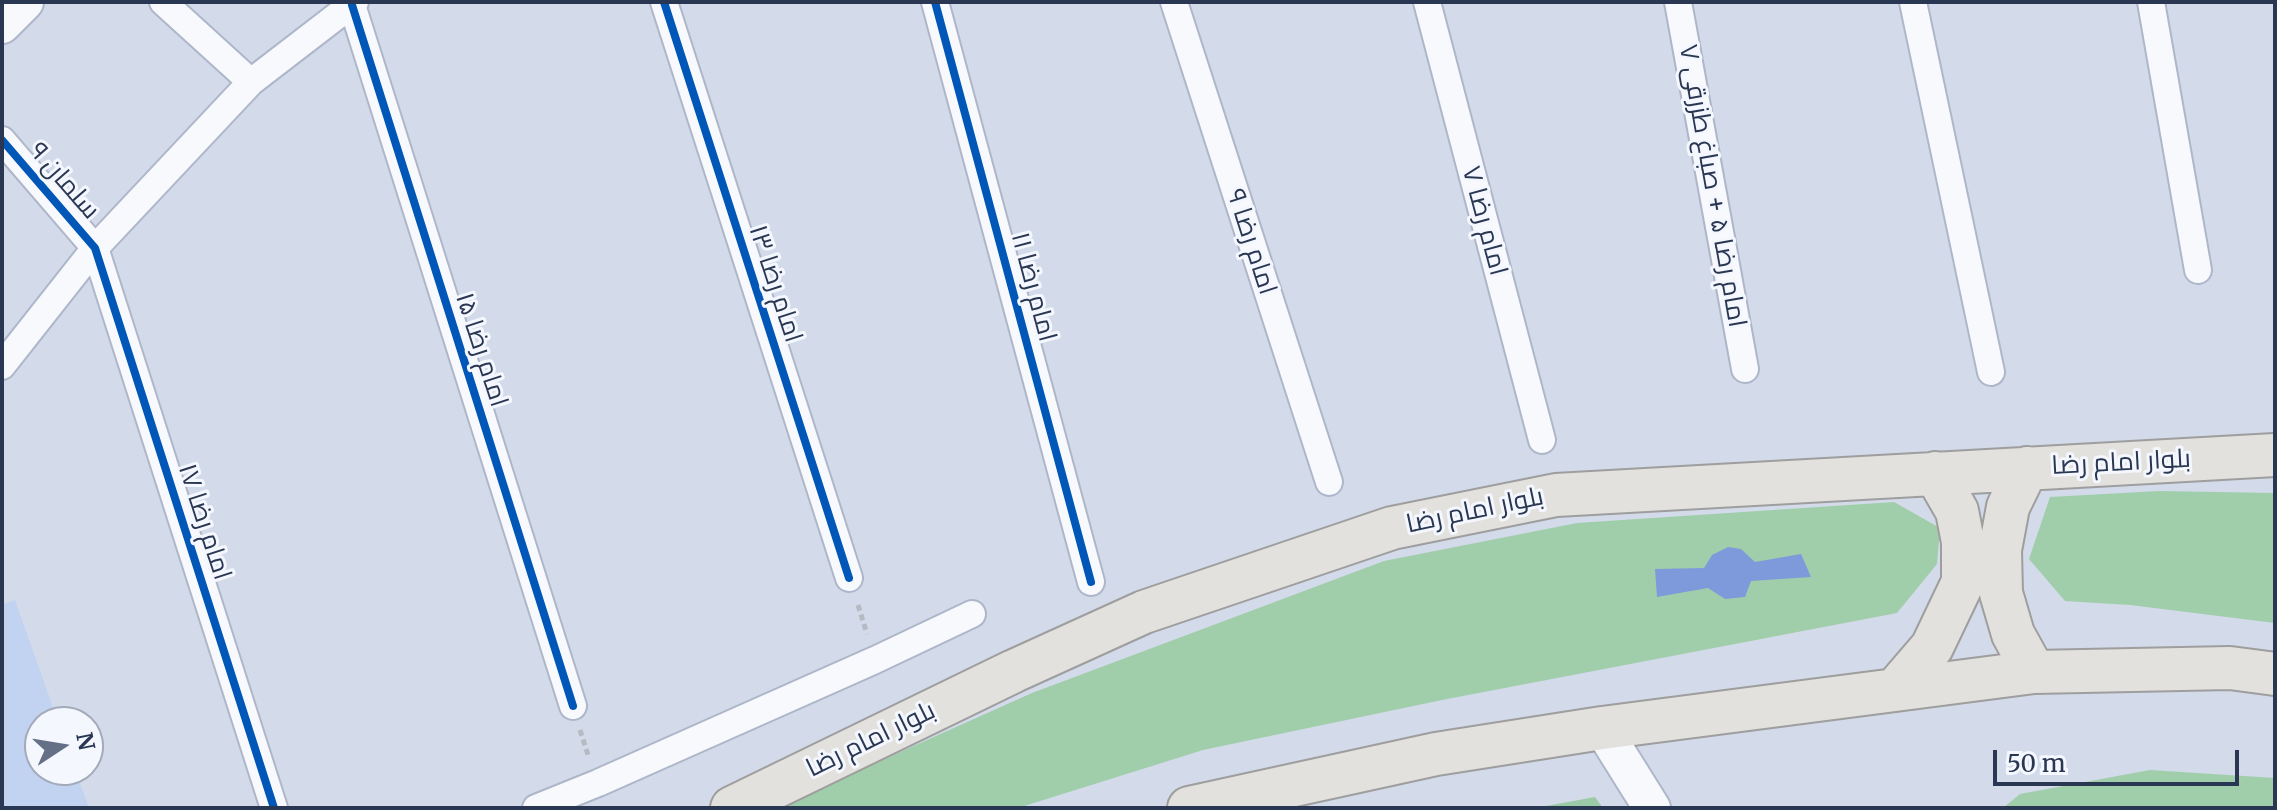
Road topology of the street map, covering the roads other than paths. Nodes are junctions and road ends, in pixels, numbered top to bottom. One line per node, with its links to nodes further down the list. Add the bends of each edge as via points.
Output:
1 (25, 2): 11 (street)
2 (163, 2): 12 (street)
3 (664, 2): 24 (street, امام رضا ۱۳)
4 (935, 2): 25 (street, امام رضا ۱۱)
5 (1174, 2): 23 (street, امام رضا ۹)
6 (1427, 2): 19 (street, امام رضا ۷)
7 (1678, 2): 17 (street, امام رضا ۵ + صباغ طزرقی ۷)
8 (1913, 2): 18 (street)
9 (2151, 2): 15 (street)
10 (353, 4): 12 (street); 30 (street, امام رضا ۱۵)
11 (2, 25)
12 (251, 82): 14 (street)
13 (2, 140): 14 (street, سلمان ۹)
14 (95, 248): 16 (street); 32 (street, امام رضا ۱۷)
15 (2198, 270)
16 (2, 366)
17 (1745, 369)
18 (1991, 372)
19 (1542, 440)
20 (2275, 455): 21 (main road, بلوار امام رضا)
21 (2027, 468): 22 (main road, بلوار امام رضا); 27 (main road, via 2008,507 2000,564 2001,593 2013,634)
22 (1935, 473): 29 (main road, via 1957,511 1963,582 1932,647); 34 (main road, بلوار امام رضا, via 1556,495 1392,528 1144,612)
23 (1329, 482)
24 (849, 578)
25 (1091, 582)
26 (972, 614): 33 (street)
27 (2034, 672): 28 (main road, via 2230,668); 29 (main road)
28 (2275, 674)
29 (1895, 690): 31 (main road)
30 (573, 706)
31 (1602, 728): 35 (main road, via 1436,754); 36 (street)
32 (274, 808)
33 (536, 808)
34 (732, 808)
35 (1189, 808)
36 (1652, 808)

